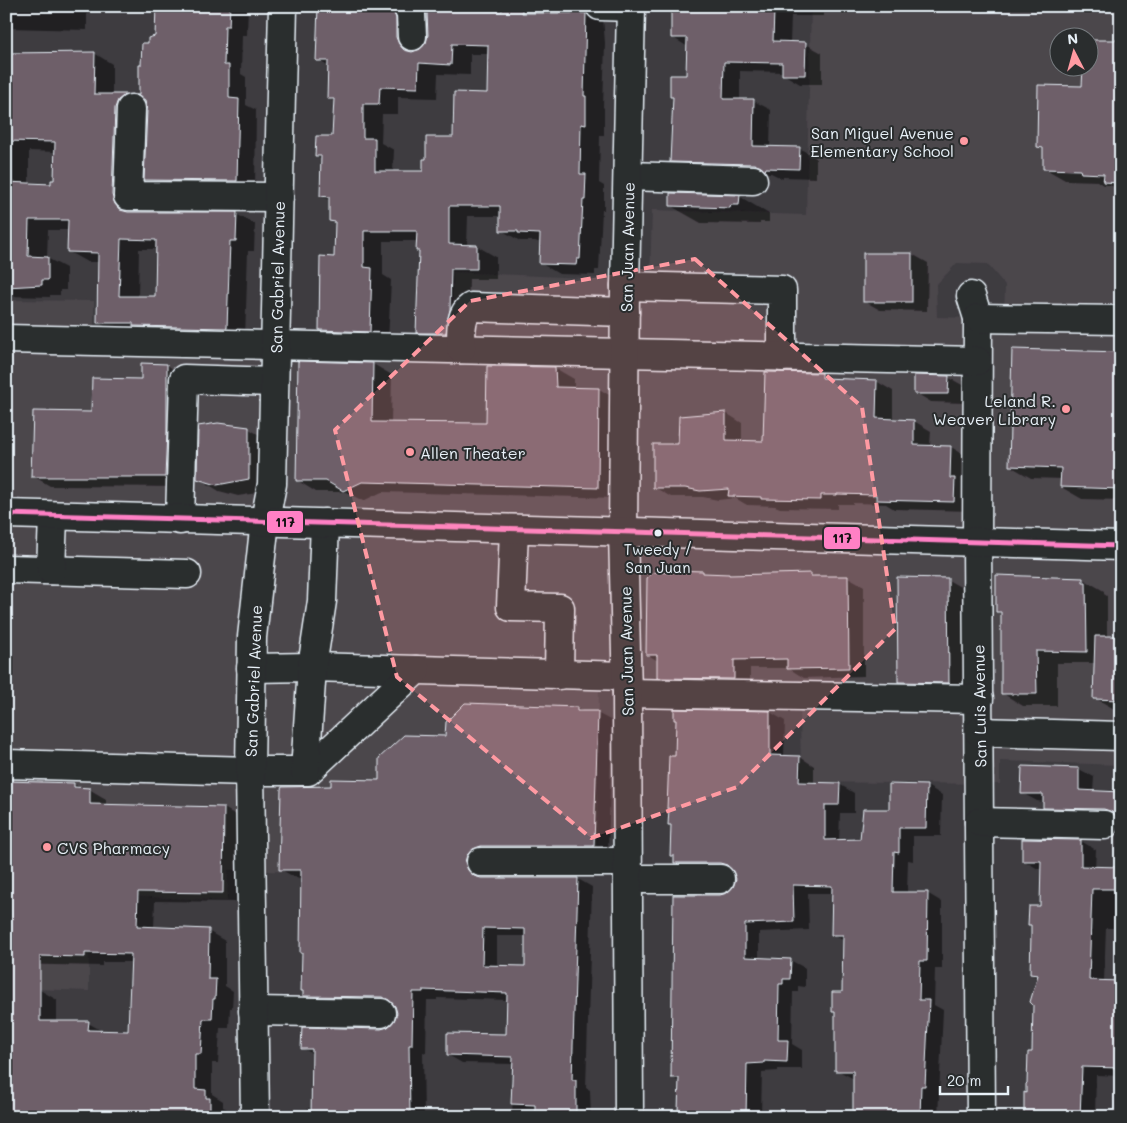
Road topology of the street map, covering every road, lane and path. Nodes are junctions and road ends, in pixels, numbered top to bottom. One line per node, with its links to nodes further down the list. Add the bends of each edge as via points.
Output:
1 (283, 6): 9 (street, San Gabriel Avenue)
2 (408, 6): 5 (street)
3 (600, 6): 4 (street)
4 (631, 7): 7 (street, San Juan Avenue)
5 (412, 36)
6 (131, 109): 9 (street, via 128,196)
7 (628, 176): 8 (street); 10 (street, San Juan Avenue)
8 (753, 180)
9 (279, 197): 13 (street, San Gabriel Avenue)
10 (625, 299): 14 (street, via 471,307 462,319); 15 (street, San Juan Avenue); 16 (street, via 782,290)
11 (1121, 320): 17 (street, San Luis Avenue, via 974,307)
12 (6, 339): 13 (street)
13 (275, 345): 14 (street); 18 (street, San Gabriel Avenue)
14 (461, 349): 15 (street)
15 (625, 353): 16 (street); 25 (street, San Juan Avenue)
16 (782, 357): 17 (street)
17 (977, 361): 26 (street, San Luis Avenue)
18 (274, 382): 21 (street, via 184,379); 22 (street, San Gabriel Avenue, via 272,484)
19 (6, 514): 20 (street)
20 (53, 516): 21 (street); 29 (street)
21 (180, 520): 22 (street)
22 (265, 521): 23 (street); 32 (street, San Gabriel Avenue)
23 (325, 523): 24 (street); 31 (street, via 322,601)
24 (514, 529): 25 (street); 34 (street, via 511,607 560,608)
25 (623, 532): 26 (street); 35 (street, San Juan Avenue)
26 (977, 542): 27 (street); 36 (street, San Luis Avenue)
27 (1121, 546)
28 (6, 569): 29 (street)
29 (51, 570): 30 (street)
30 (187, 574)
31 (312, 667): 32 (street); 33 (street); 41 (street)
32 (251, 668): 40 (street, San Gabriel Avenue)
33 (416, 670): 34 (street); 41 (street)
34 (559, 675): 35 (street)
35 (626, 685): 36 (street); 45 (street, San Juan Avenue)
36 (979, 700): 37 (street, San Luis Avenue)
37 (979, 732): 38 (street); 42 (street, San Luis Avenue)
38 (1121, 736)
39 (6, 764): 40 (street)
40 (250, 771): 41 (street); 47 (street, San Gabriel Avenue)
41 (305, 771)
42 (979, 822): 43 (street); 51 (street, San Luis Avenue)
43 (1104, 825)
44 (481, 862): 45 (street)
45 (628, 870): 46 (street); 50 (street, San Juan Avenue)
46 (720, 879)
47 (253, 1011): 48 (street); 49 (street, San Gabriel Avenue)
48 (381, 1013)
49 (255, 1117)
50 (629, 1117)
51 (980, 1117)

